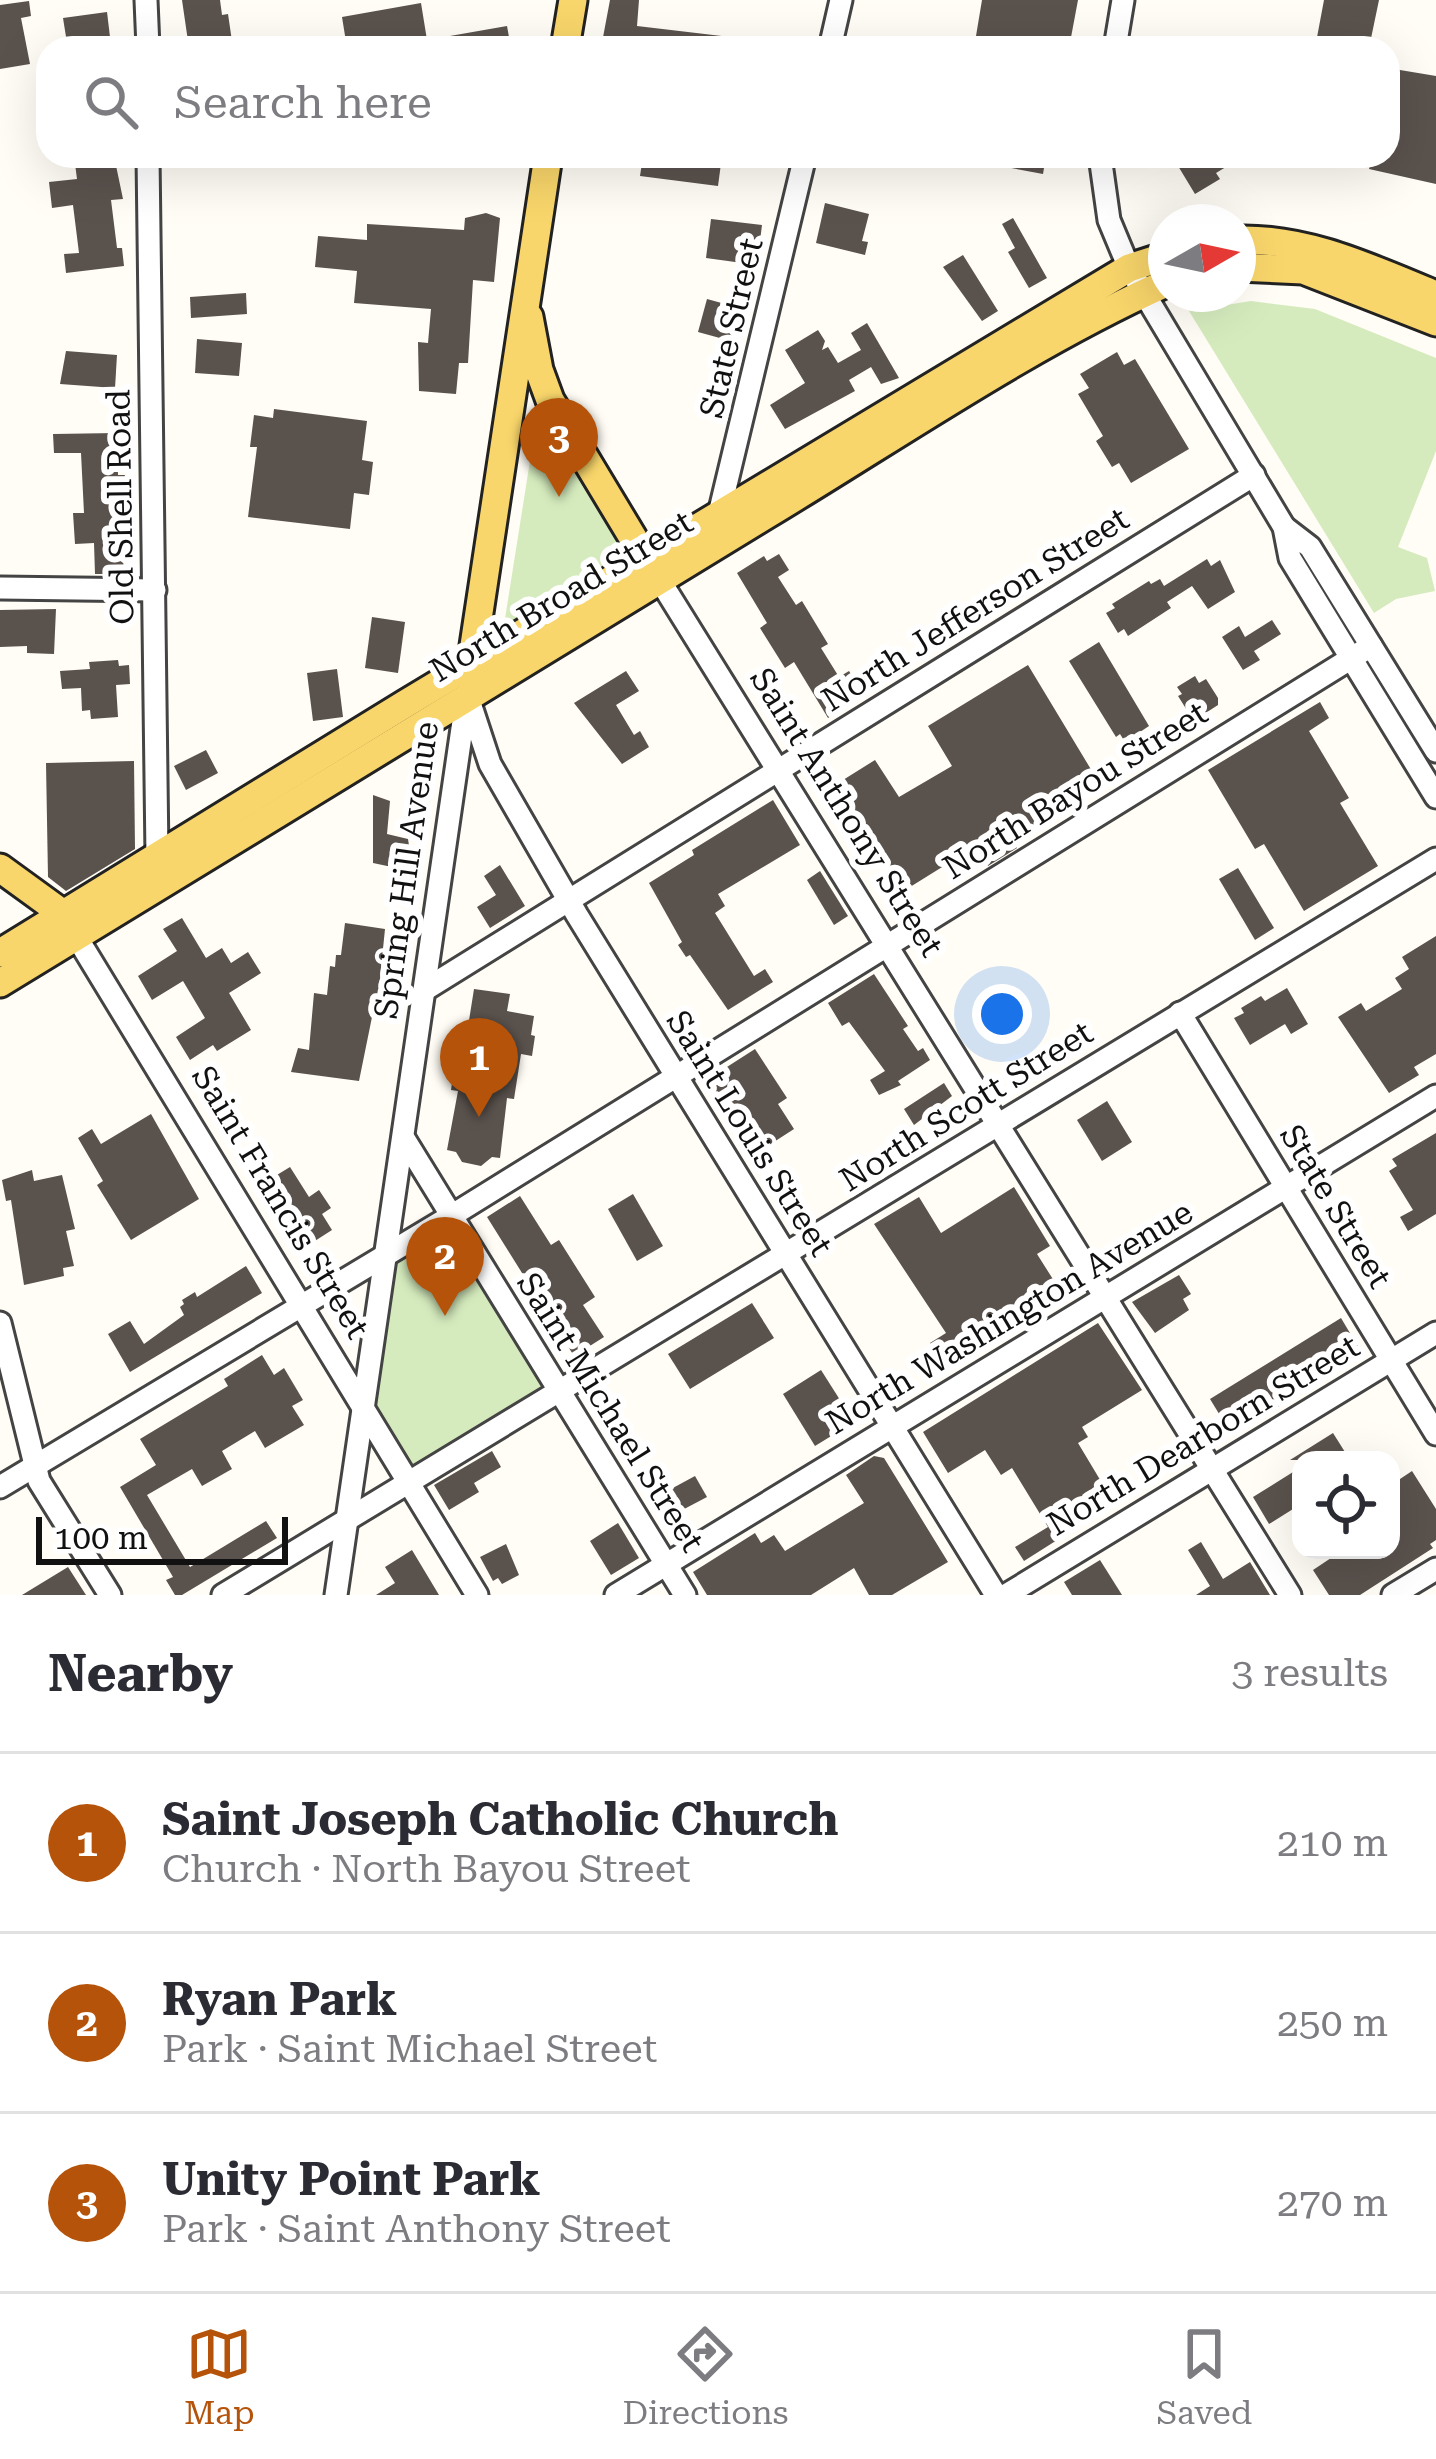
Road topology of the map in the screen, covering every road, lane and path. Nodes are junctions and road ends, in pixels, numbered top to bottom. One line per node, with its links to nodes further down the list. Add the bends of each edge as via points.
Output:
1 (146, 0): 5 (street)
2 (573, 0): 6 (main road)
3 (841, 0): 7 (street)
4 (1123, 0): 8 (street)
5 (148, 36)
6 (567, 36)
7 (833, 36)
8 (1117, 36)
9 (148, 168): 27 (street, Old Shell Road)
10 (546, 168): 20 (main road, Spring Hill Avenue)
11 (802, 168): 24 (street, State Street)
12 (1102, 168): 15 (street, via 1109,220)
13 (1256, 241): 19 (main road, via 1329,252)
14 (1148, 262): 15 (main road, North Broad Street)
15 (1129, 268): 17 (street); 24 (main road, North Broad Street)
16 (1256, 268): 22 (main road, via 1303,270)
17 (1148, 283)
18 (1148, 292): 25 (main road, North Broad Street)
19 (1436, 295)
20 (526, 298): 25 (main road, Saint Anthony Street, via 550,400); 29 (main road, Spring Hill Avenue)
21 (1168, 312): 23 (street)
22 (1436, 322)
23 (1253, 475): 28 (street, via 1284,527 1310,547); 32 (street, North Jefferson Street)
24 (719, 514): 25 (main road, North Broad Street)
25 (653, 570): 29 (main road, North Broad Street); 30 (main road, North Broad Street); 32 (street, Saint Anthony Street)
26 (0, 588): 27 (street)
27 (154, 590): 34 (street, Old Shell Road)
28 (1361, 652): 31 (street); 33 (street); 39 (street, North Bayou Street)
29 (471, 664): 30 (main road, Spring Hill Avenue); 34 (main road, North Broad Street)
30 (467, 694): 37 (street, Saint Louis Street, via 490,764); 38 (main road, North Broad Street); 42 (street, Spring Hill Avenue)
31 (1436, 751)
32 (779, 770): 37 (street, North Jefferson Street); 39 (street, Saint Anthony Street)
33 (1436, 797)
34 (157, 856): 38 (main road, North Broad Street)
35 (1436, 859): 43 (street, North Scott Street)
36 (0, 868): 38 (main road, Saint Francis Street)
37 (569, 902): 42 (street, North Jefferson Street); 44 (street, Saint Louis Street)
38 (69, 926): 40 (main road, North Broad Street); 41 (main road, North Broad Street); 53 (street, Saint Francis Street)
39 (887, 944): 44 (street, North Bayou Street); 46 (street, Saint Anthony Street)
40 (0, 953)
41 (0, 983)
42 (426, 989): 47 (street, Spring Hill Avenue)
43 (1180, 1013): 46 (street, North Scott Street); 48 (street, State Street)
44 (676, 1076): 49 (street, North Bayou Street); 51 (street, Saint Louis Street)
45 (1436, 1096): 48 (street, North Washington Avenue)
46 (999, 1124): 51 (street, North Scott Street); 52 (street, Saint Anthony Street)
47 (405, 1140): 49 (street, Saint Michael Street); 50 (street, Spring Hill Avenue)
48 (1286, 1186): 52 (street, North Washington Avenue); 56 (street, State Street)
49 (451, 1216): 50 (street, North Bayou Street); 57 (street, Saint Michael Street)
50 (387, 1254): 53 (street, North Bayou Street); 58 (street, Spring Hill Avenue)
51 (786, 1255): 57 (street, North Scott Street); 59 (street, Saint Louis Street)
52 (1106, 1296): 59 (street, North Washington Avenue); 62 (street, Saint Anthony Street)
53 (302, 1305): 58 (street, Saint Francis Street); 61 (street, North Bayou Street)
54 (0, 1323): 61 (street)
55 (1436, 1333): 56 (street, North Dearborn Street)
56 (1391, 1359): 60 (street, State Street); 62 (street, North Dearborn Street)
57 (560, 1391): 63 (street, North Scott Street); 66 (street, Saint Michael Street)
58 (363, 1407): 63 (street, Saint Francis Street); 65 (street, Spring Hill Avenue)
59 (890, 1428): 66 (street, North Washington Avenue); 74 (street, Saint Louis Street)
60 (1436, 1434)
61 (34, 1466): 64 (street, North Bayou Street); 68 (street)
62 (1213, 1468): 75 (street, North Dearborn Street); 76 (street, Saint Anthony Street)
63 (408, 1481): 65 (street, North Scott Street); 71 (street, Saint Francis Street)
64 (0, 1487)
65 (346, 1519): 69 (street, North Scott Street); 70 (street, Spring Hill Avenue)
66 (666, 1565): 72 (street, North Washington Avenue); 73 (street, Saint Michael Street)
67 (1436, 1569): 77 (street)
68 (110, 1595)
69 (223, 1595)
70 (336, 1595)
71 (477, 1595)
72 (616, 1595)
73 (685, 1595)
74 (996, 1595)
75 (1006, 1595)
76 (1290, 1595)
77 (1393, 1595)

